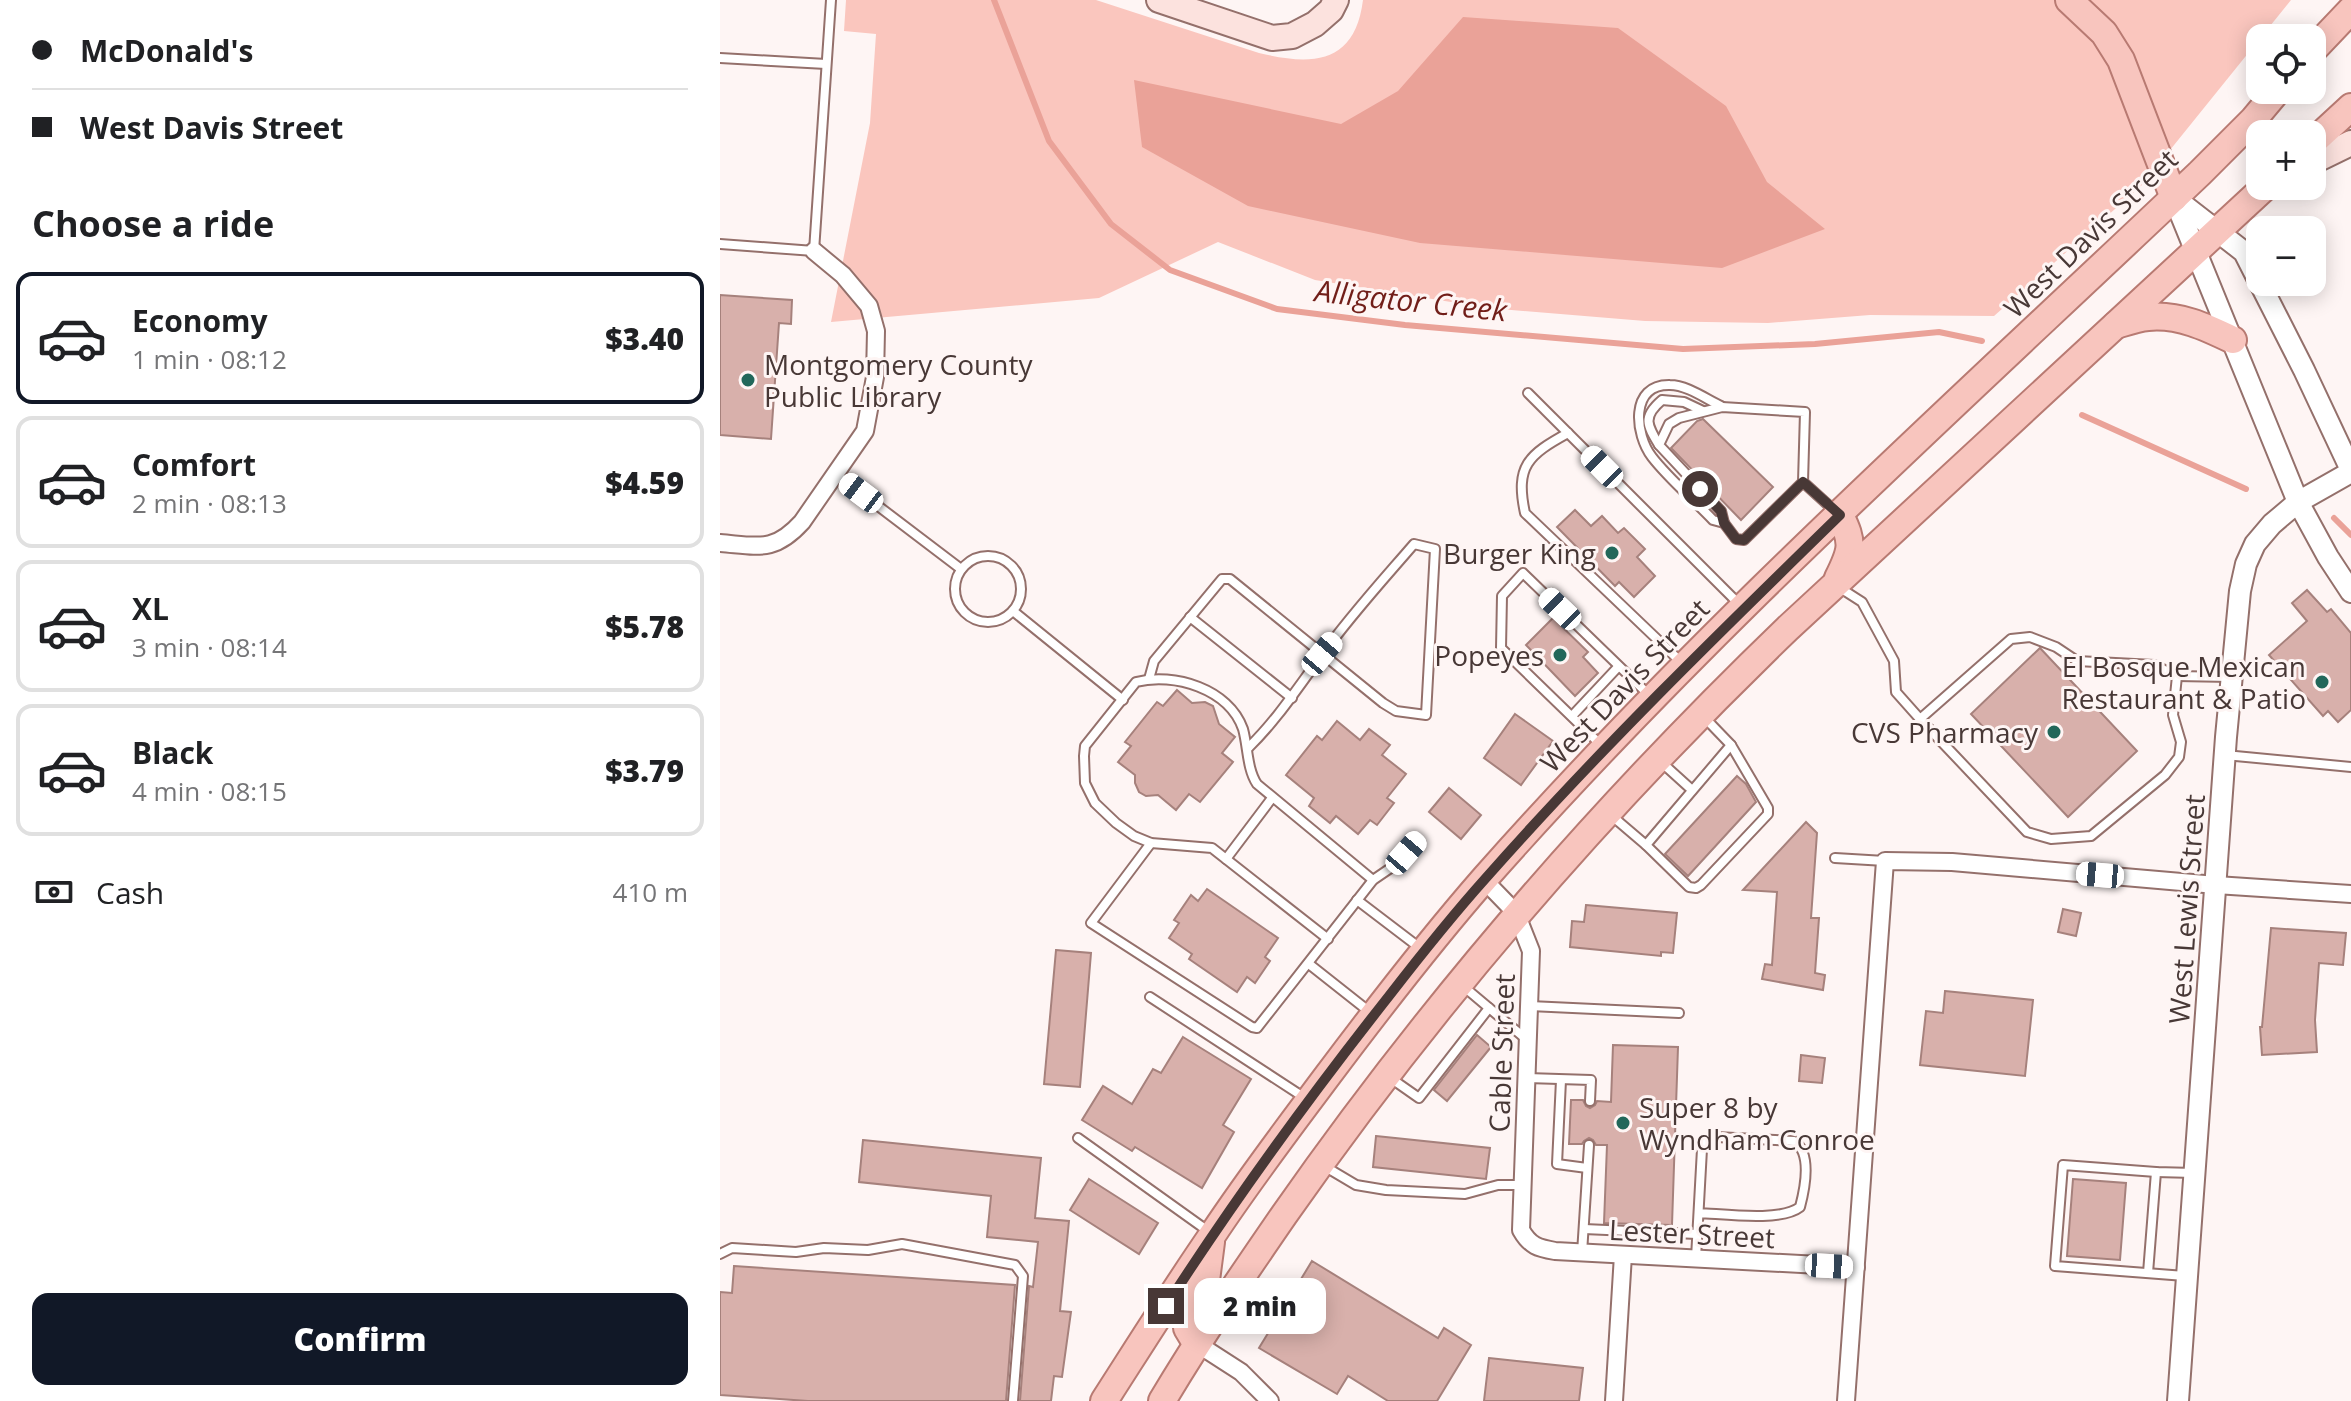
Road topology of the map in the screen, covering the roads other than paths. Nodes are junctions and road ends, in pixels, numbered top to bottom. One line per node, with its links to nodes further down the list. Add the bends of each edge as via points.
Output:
1 (831, 0): 8 (lane)
2 (1159, 0): 3 (main road, via 1272,38 1292,36 1315,24)
3 (1336, 0)
4 (2069, 0): 14 (main road, via 2104,33 2121,60)
5 (2351, 10): 6 (main road)
6 (2326, 36)
7 (720, 58): 8 (lane)
8 (826, 64): 18 (lane)
9 (2266, 104): 14 (main road, West Davis Street)
10 (2351, 107): 11 (main road)
11 (2326, 130)
12 (2348, 148): 13 (main road)
13 (2326, 157)
14 (2174, 198): 16 (street); 19 (street); 31 (main road, West Davis Street)
15 (2251, 200): 16 (main road)
16 (2217, 231): 19 (main road); 27 (street, via 2244,252)
17 (720, 244): 18 (lane)
18 (814, 251): 28 (street, via 862,295 876,331 875,377 865,431)
19 (2197, 251): 20 (main road); 21 (street)
20 (2116, 325): 21 (main road, via 2148,317 2176,318); 35 (main road)
21 (2233, 340): 30 (street)
22 (1528, 393): 25 (lane)
23 (1722, 407): 24 (lane); 29 (lane, via 1805,412); 32 (lane, via 1687,389 1663,385 1641,401 1638,418 1651,455 1713,520)
24 (1703, 411): 26 (lane, via 1669,424); 26 (lane, via 1662,400 1648,423)
25 (1568, 433): 37 (lane); 41 (lane, via 1533,456 1522,474 1525,513)
26 (1659, 445): 32 (lane, via 1721,511)
27 (2351, 471): 30 (street, West Lewis Street)
28 (836, 474): 33 (street, via 802,522 778,543); 34 (lane)
29 (1803, 482): 31 (lane); 32 (lane, via 1744,540 1736,539)
30 (2298, 502): 36 (street); 44 (street, West Lewis Street, via 2261,536 2246,564)
31 (1840, 515): 35 (main road, via 1851,536 1848,557); 37 (main road, West Davis Street)
32 (1724, 523)
33 (720, 543)
34 (961, 569): 38 (lane, via 956,600 971,618 993,622); 38 (lane, via 985,556 1003,559 1020,580)
35 (1834, 584): 49 (main road); 51 (lane, via 1862,602 1894,661 1896,692)
36 (2351, 592)
37 (1744, 609): 41 (main road, West Davis Street)
38 (1013, 611): 48 (lane)
39 (1190, 617): 40 (lane, via 1222,579 1230,579); 45 (lane, via 1154,661); 46 (lane)
40 (1322, 654): 40 (lane, via 1396,711 1426,715 1435,549 1414,544); 46 (lane)
41 (1685, 666): 47 (main road, West Davis Street)
42 (1618, 667): 47 (lane); 50 (lane); 50 (lane, via 1523,573 1502,596 1501,648)
43 (2177, 676): 44 (lane); 51 (lane, via 2154,665 2077,661 2030,637 2011,639); 51 (lane, via 2173,715 2181,742 2179,757 2165,775 2091,836 2051,839 2027,832)
44 (2232, 677): 55 (street, West Lewis Street)
45 (1149, 679): 48 (lane, via 1136,682); 53 (lane, via 1204,688 1232,712)
46 (1292, 698): 53 (lane)
47 (1653, 699): 54 (main road, West Davis Street)
48 (1123, 700): 62 (lane, via 1085,746 1085,783 1095,803 1116,823)
49 (1701, 714): 52 (lane); 56 (main road)
50 (1572, 716): 54 (lane)
51 (1920, 719)
52 (1731, 745): 58 (lane); 63 (lane, via 1761,792 1768,814 1696,888)
53 (1248, 748): 59 (lane, via 1253,778)
54 (1605, 749): 68 (main road, West Davis Street)
55 (2225, 755): 57 (lane); 69 (street, West Lewis Street)
56 (1658, 759): 58 (lane); 60 (main road)
57 (2351, 767)
58 (1692, 790): 63 (lane)
59 (1272, 798): 65 (lane); 67 (lane)
60 (1607, 811): 63 (lane); 72 (main road)
61 (1416, 841): 67 (lane)
62 (1151, 843): 65 (lane, via 1206,846); 75 (lane, via 1091,923 1252,1027 1261,1026)
63 (1646, 845)
64 (1835, 858): 66 (lane)
65 (1226, 859): 73 (lane)
66 (1885, 861): 69 (street); 104 (street)
67 (1373, 880): 71 (lane)
68 (1484, 880): 72 (street, Cable Street); 74 (main road, West Davis Street)
69 (2216, 885): 70 (street); 93 (street, West Lewis Street)
70 (2351, 894)
71 (1357, 900): 73 (lane); 74 (lane)
72 (1516, 913): 76 (main road); 78 (street, Cable Street, via 1531,951)
73 (1328, 939): 75 (lane)
74 (1424, 951): 81 (main road, West Davis Street)
75 (1309, 964): 81 (lane)
76 (1459, 983): 79 (lane); 83 (main road)
77 (1150, 997): 86 (lane)
78 (1529, 1006): 80 (lane); 82 (street, Cable Street)
79 (1489, 1008): 82 (lane); 83 (lane, via 1419,1098)
80 (1679, 1013)
81 (1374, 1015): 86 (main road, West Davis Street)
82 (1527, 1041): 84 (street, Cable Street)
83 (1387, 1075): 90 (main road)
84 (1526, 1078): 85 (lane); 94 (street, Cable Street)
85 (1561, 1080): 87 (lane, via 1591,1080); 91 (lane, via 1557,1164)
86 (1309, 1100): 97 (main road, West Davis Street)
87 (1590, 1101)
88 (1078, 1138): 97 (lane)
89 (1589, 1145): 91 (lane)
90 (1320, 1164): 94 (lane, via 1356,1185 1386,1190 1465,1194); 107 (main road)
91 (1587, 1168): 96 (lane)
92 (2156, 1172): 93 (lane); 105 (lane); 105 (lane, via 2063,1165 2055,1266)
93 (2195, 1173): 106 (street, West Lewis Street)
94 (1522, 1185): 99 (street, Cable Street, via 1521,1230)
95 (1699, 1213): 95 (lane, via 1702,1149 1709,1140 1794,1141 1802,1149 1803,1195 1793,1213); 98 (lane)
96 (1584, 1229): 98 (lane); 100 (lane)
97 (1212, 1234): 107 (main road, via 1205,1288 1189,1312 1187,1328); 109 (main road, West Davis Street)
98 (1697, 1234): 103 (lane)
99 (1528, 1243): 100 (street, Lester Street)
100 (1582, 1253): 102 (street, Lester Street)
101 (720, 1254): 108 (lane, via 732,1248 796,1252 902,1244 1015,1265 1023,1276)
102 (1623, 1255): 103 (street, Lester Street); 112 (street)
103 (1696, 1259): 104 (street, Lester Street)
104 (1856, 1267): 113 (street)
105 (2148, 1273): 106 (lane)
106 (2187, 1276): 114 (street, West Lewis Street)
107 (1196, 1343): 110 (main road); 111 (street, via 1241,1372)
108 (1013, 1401)
109 (1104, 1401)
110 (1162, 1401)
111 (1270, 1401)
112 (1614, 1401)
113 (1846, 1401)
114 (2178, 1401)

